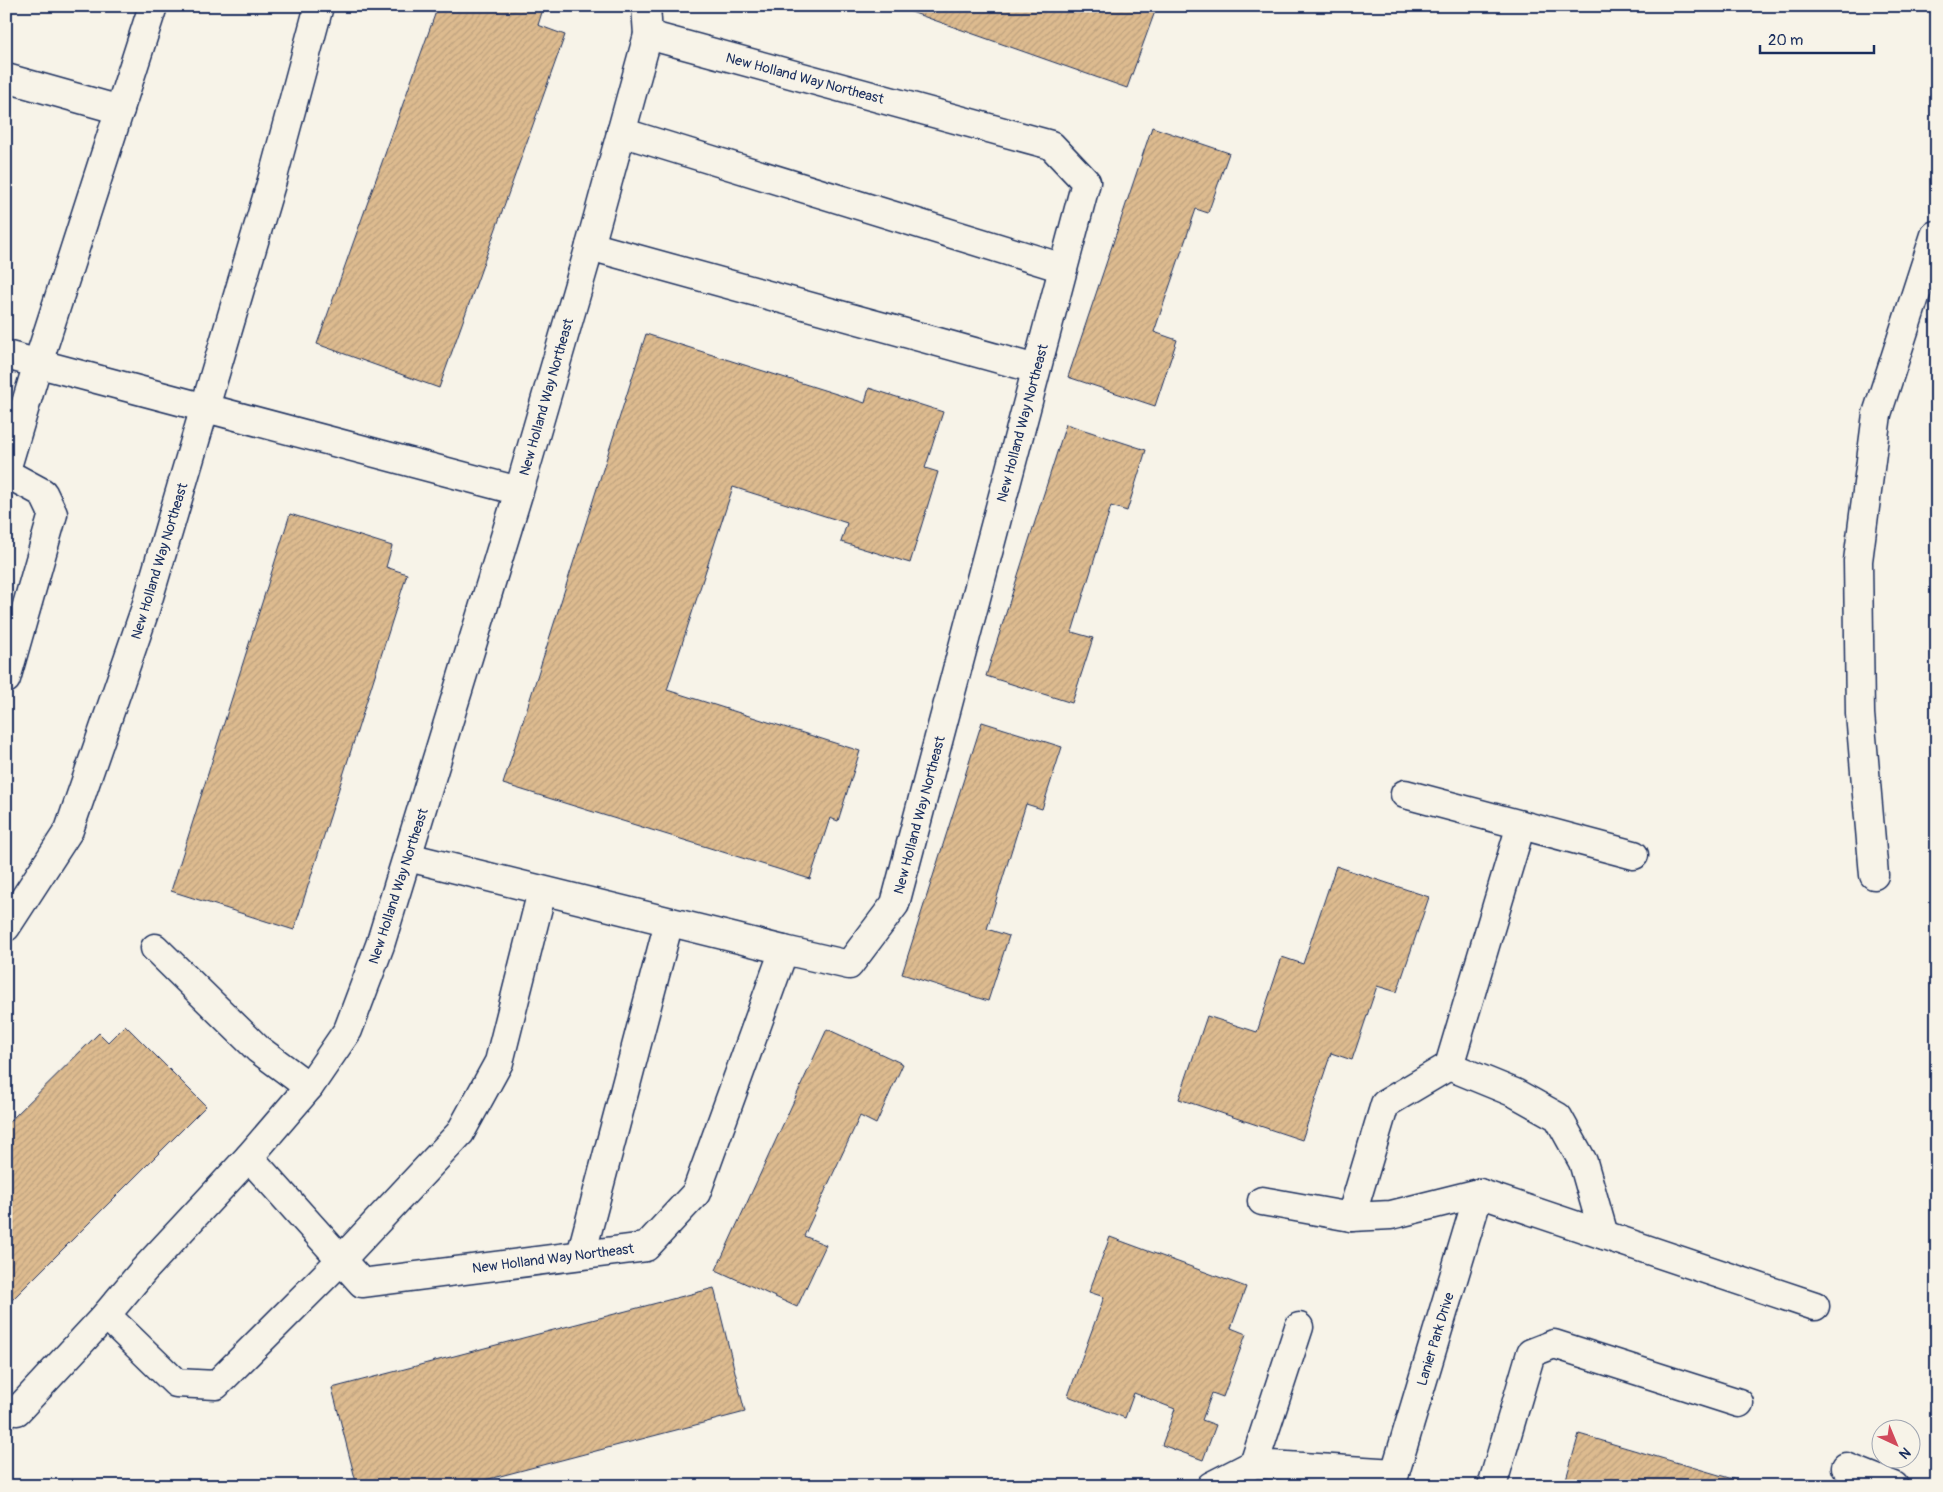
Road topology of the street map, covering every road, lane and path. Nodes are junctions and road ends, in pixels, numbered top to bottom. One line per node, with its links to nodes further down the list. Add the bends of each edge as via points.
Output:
1 (153, 6): 6 (street)
2 (319, 6): 14 (street, New Holland Way Northeast)
3 (646, 6): 4 (street)
4 (648, 34): 7 (street, New Holland Way Northeast); 10 (street, New Holland Way Northeast, via 1051,146 1086,182)
5 (6, 78): 6 (street)
6 (120, 110): 12 (street)
7 (621, 132): 9 (street, New Holland Way Northeast); 10 (street)
8 (1937, 235): 22 (street, via 1877,414 1858,561 1860,714)
9 (590, 246): 13 (street); 16 (street, New Holland Way Northeast)
10 (1063, 268): 13 (street, New Holland Way Northeast)
11 (6, 355): 12 (street)
12 (38, 363): 14 (street); 15 (street)
13 (1036, 369): 27 (street, New Holland Way Northeast, via 895,904 849,964)
14 (205, 408): 16 (street, New Holland Way Northeast); 25 (street, New Holland Way Northeast, via 145,610 69,830)
15 (6, 472): 17 (street, via 43,493 53,514)
16 (519, 491): 21 (street, New Holland Way Northeast)
17 (6, 679)
18 (1405, 794): 19 (street)
19 (1520, 825): 20 (street); 28 (street)
20 (1634, 855)
21 (408, 858): 23 (street); 29 (street, New Holland Way Northeast, via 348,1030)
22 (1874, 876)
23 (542, 890): 24 (street); 36 (street, via 495,1070 460,1133)
24 (669, 922): 27 (street); 35 (street)
25 (6, 927)
26 (156, 948): 29 (street, via 258,1049)
27 (784, 950): 35 (street, New Holland Way Northeast, via 696,1194 646,1246)
28 (1449, 1066): 33 (street, via 1385,1104); 34 (street, via 1515,1092 1558,1117 1583,1162)
29 (309, 1087): 30 (street, New Holland Way Northeast)
30 (249, 1157): 36 (street, New Holland Way Northeast); 38 (street)
31 (1479, 1193): 33 (street, via 1391,1215); 34 (street); 44 (street, Lanier Park Drive)
32 (1262, 1201): 33 (street)
33 (1351, 1217)
34 (1604, 1235): 37 (street)
35 (581, 1255): 36 (street, New Holland Way Northeast, via 362,1283)
36 (342, 1260): 38 (street, via 216,1385 176,1382)
37 (1815, 1306)
38 (106, 1314): 41 (street)
39 (1299, 1326): 42 (street)
40 (1740, 1403): 46 (street, via 1554,1344 1530,1353)
41 (17, 1411)
42 (1254, 1464): 44 (street); 45 (street)
43 (1846, 1468): 47 (street)
44 (1393, 1480)
45 (1211, 1486)
46 (1492, 1486)
47 (1894, 1486)

